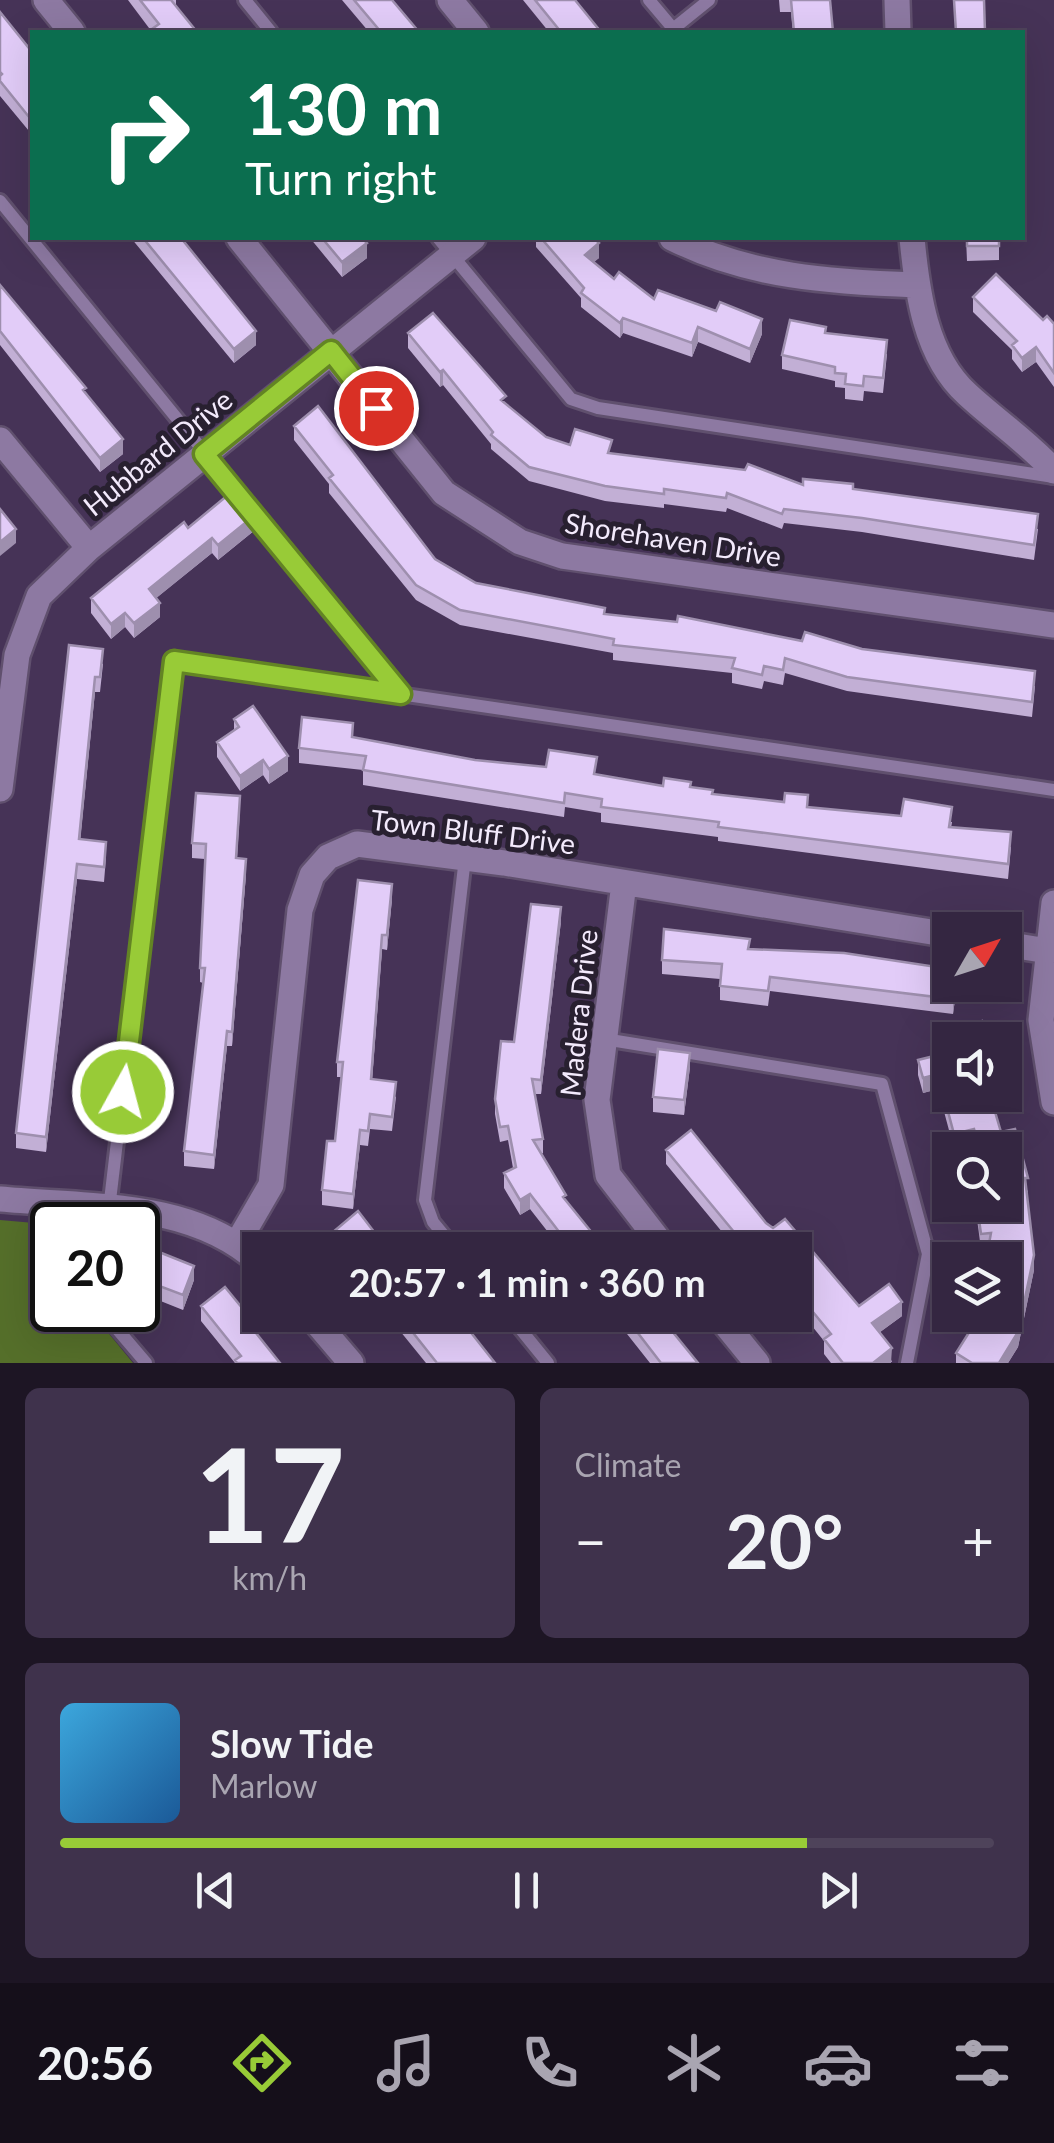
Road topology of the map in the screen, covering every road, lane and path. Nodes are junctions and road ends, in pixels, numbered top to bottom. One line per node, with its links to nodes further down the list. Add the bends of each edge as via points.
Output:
1 (46, 0): 7 (street)
2 (245, 0): 8 (lane)
3 (450, 0): 9 (street)
4 (649, 0): 10 (lane)
5 (709, 0): 11 (lane)
6 (897, 0): 12 (street)
7 (70, 30)
8 (270, 30)
9 (474, 30)
10 (673, 30)
11 (675, 30)
12 (898, 30)
13 (0, 201): 14 (lane)
14 (30, 238)
15 (31, 240): 23 (lane)
16 (241, 240): 21 (street, Shorehaven Drive)
17 (676, 240): 20 (street, via 716,260 805,278)
18 (912, 240): 20 (street)
19 (445, 246): 21 (street, Hubbard Drive); 24 (lane, via 570,399)
20 (917, 285): 24 (street, via 936,353 964,392)
21 (331, 351): 23 (street, Hubbard Drive); 26 (street, Shorehaven Drive, via 444,493 520,542 562,556)
22 (0, 440): 25 (street)
23 (204, 454): 25 (street, Hubbard Drive); 27 (lane)
24 (1054, 474)
25 (89, 548): 28 (street, Hubbard Drive, via 39,596)
26 (1054, 625)
27 (401, 694): 30 (lane); 40 (lane, via 174,661)
28 (5, 697): 29 (street, Hubbard Drive)
29 (0, 789)
30 (1054, 790)
31 (466, 858): 32 (street, Town Bluff Drive); 43 (lane, via 425,1200); 45 (street, Town Bluff Drive, via 358,844 328,858 312,875 300,910 271,1185)
32 (624, 883): 34 (street, Town Bluff Drive); 37 (street, Madera Drive)
33 (1054, 903): 36 (street)
34 (932, 932)
35 (1022, 946): 36 (street)
36 (1048, 950): 38 (street, via 1041,1020)
37 (604, 1038): 44 (street, Madera Drive, via 596,1100 608,1175); 55 (lane, via 882,1084 928,1254)
38 (1054, 1102)
39 (0, 1199): 41 (street)
40 (120, 1202)
41 (30, 1203)
42 (160, 1215): 45 (street)
43 (441, 1232)
44 (652, 1232)
45 (238, 1242): 46 (street)
46 (242, 1246)
47 (120, 1332): 51 (lane)
48 (324, 1332): 52 (street)
49 (523, 1332): 53 (lane)
50 (732, 1332): 54 (street)
51 (146, 1363)
52 (350, 1363)
53 (548, 1363)
54 (757, 1363)
55 (908, 1363)

